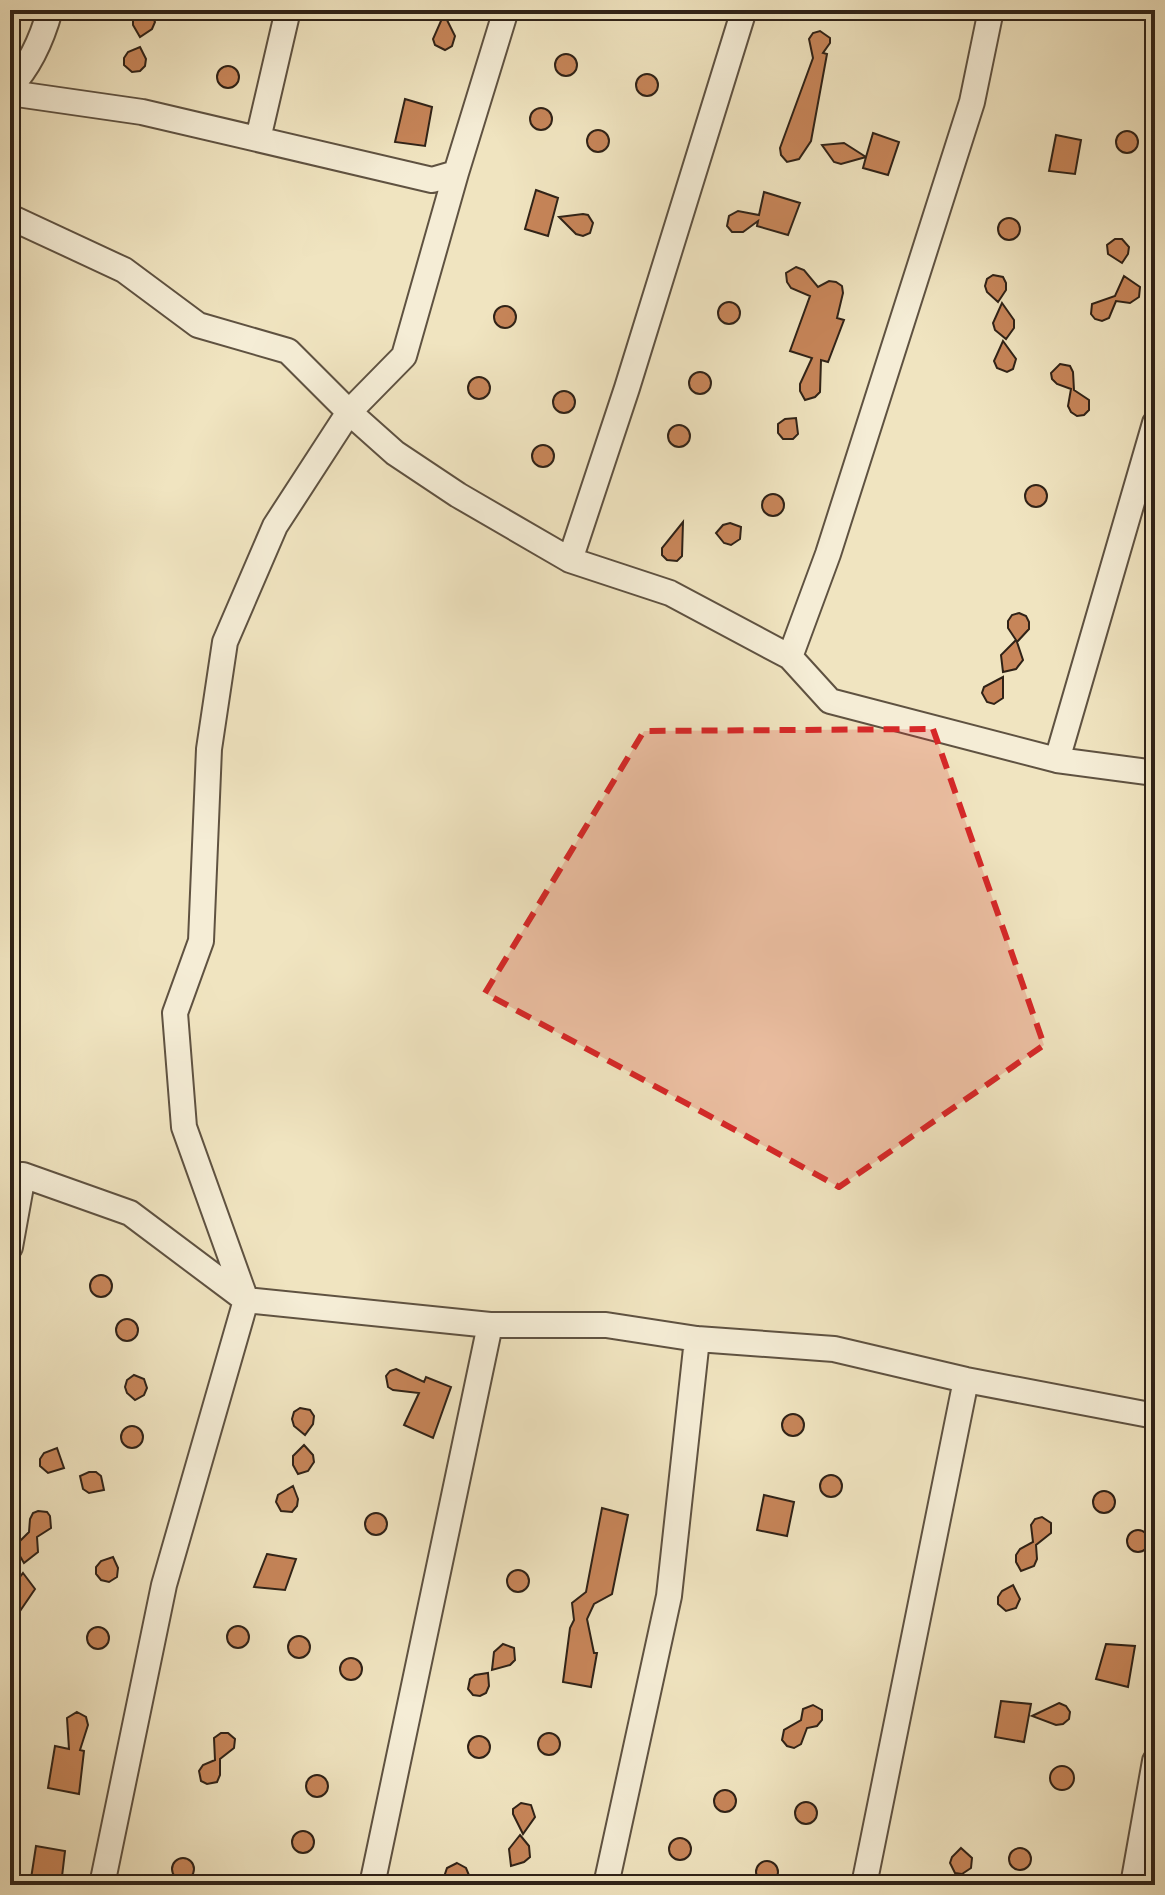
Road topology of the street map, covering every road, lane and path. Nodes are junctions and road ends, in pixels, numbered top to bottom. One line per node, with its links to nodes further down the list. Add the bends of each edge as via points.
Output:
1 (50, 10): 6 (street, via 24,72)
2 (288, 10): 7 (street)
3 (506, 10): 8 (street)
4 (744, 10): 12 (street)
5 (991, 10): 13 (street, via 972,102 828,554)
6 (10, 90): 7 (street, via 142,112)
7 (258, 139): 8 (street, via 432,180)
8 (456, 173): 10 (street, via 404,356)
9 (10, 217): 10 (street, via 124,270 198,325 288,351)
10 (349, 412): 12 (street, via 395,453); 18 (street, via 275,526 225,642 209,749 201,941 175,1013 184,1127)
11 (1155, 423): 14 (street)
12 (570, 560): 13 (street, via 670,593)
13 (790, 657): 14 (street, via 830,701)
14 (1057, 760): 15 (street)
15 (1155, 773)
16 (17, 1176): 17 (street); 18 (street, via 130,1213)
17 (10, 1247)
18 (246, 1300): 19 (street); 24 (street, via 164,1585)
19 (490, 1325): 20 (street, via 606,1325); 25 (street)
20 (697, 1339): 21 (street, via 834,1349); 26 (street, via 669,1596)
21 (966, 1380): 22 (street); 27 (street)
22 (1155, 1416)
23 (1155, 1761): 28 (street)
24 (102, 1885)
25 (372, 1885)
26 (606, 1885)
27 (864, 1885)
28 (1133, 1885)

